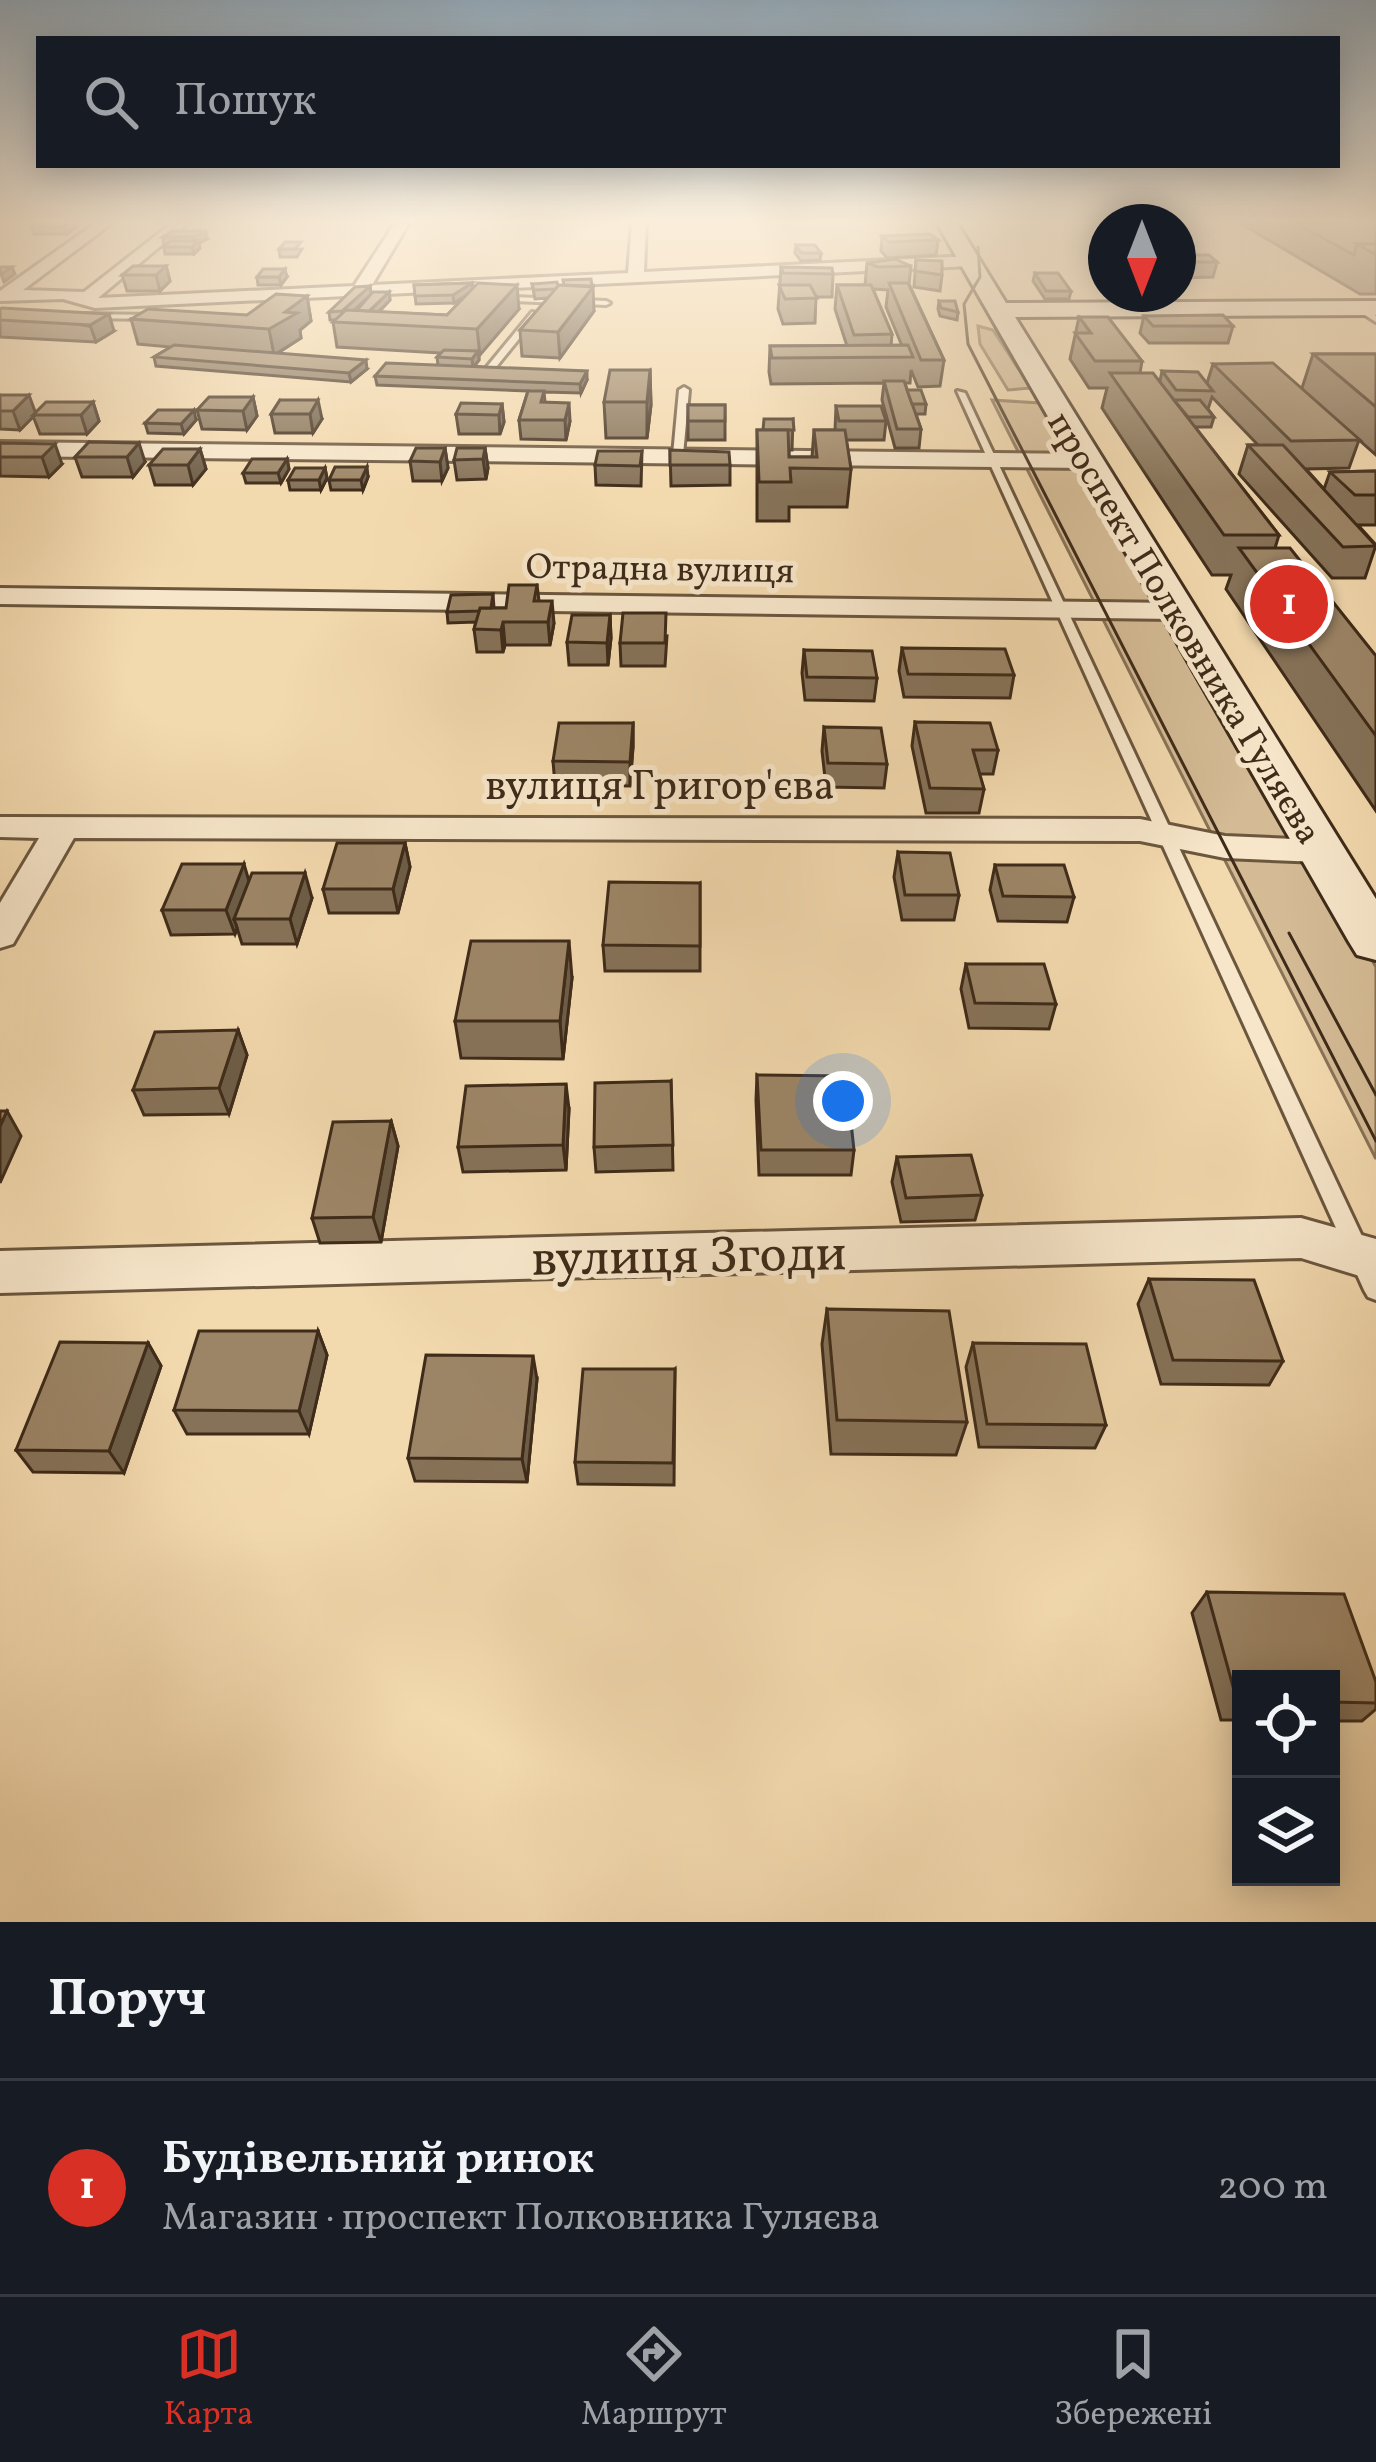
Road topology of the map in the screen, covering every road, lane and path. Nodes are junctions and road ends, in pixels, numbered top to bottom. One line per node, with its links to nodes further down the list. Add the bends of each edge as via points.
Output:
1 (82, 313): 4 (lane)
2 (536, 313): 5 (lane)
3 (1001, 313): 11 (main road, проспект Полковника Гуляєва)
4 (154, 317)
5 (489, 370)
6 (684, 390): 9 (lane)
7 (960, 393): 10 (lane)
8 (0, 449): 9 (street)
9 (678, 455): 10 (street)
10 (989, 458): 11 (street); 13 (lane)
11 (1089, 461): 14 (main road, проспект Полковника Гуляєва)
12 (0, 596): 13 (street, Отрадна вулиця)
13 (1063, 608): 14 (street, Отрадна вулиця); 17 (lane)
14 (1176, 611): 18 (main road, проспект Полковника Гуляєва)
15 (0, 826): 16 (street, вулиця Григор'єва)
16 (63, 827): 17 (street, вулиця Григор'єва); 20 (street)
17 (1166, 835): 18 (street, вулиця Григор'єва, via 1225,847); 22 (lane)
18 (1318, 850): 19 (main road, проспект Полковника Гуляєва)
19 (1364, 904): 21 (main road, проспект Полковника Гуляєва)
20 (0, 934)
21 (1376, 942)
22 (1370, 1268): 23 (street, вулиця Згоди, via 1300,1238)
23 (0, 1272)

